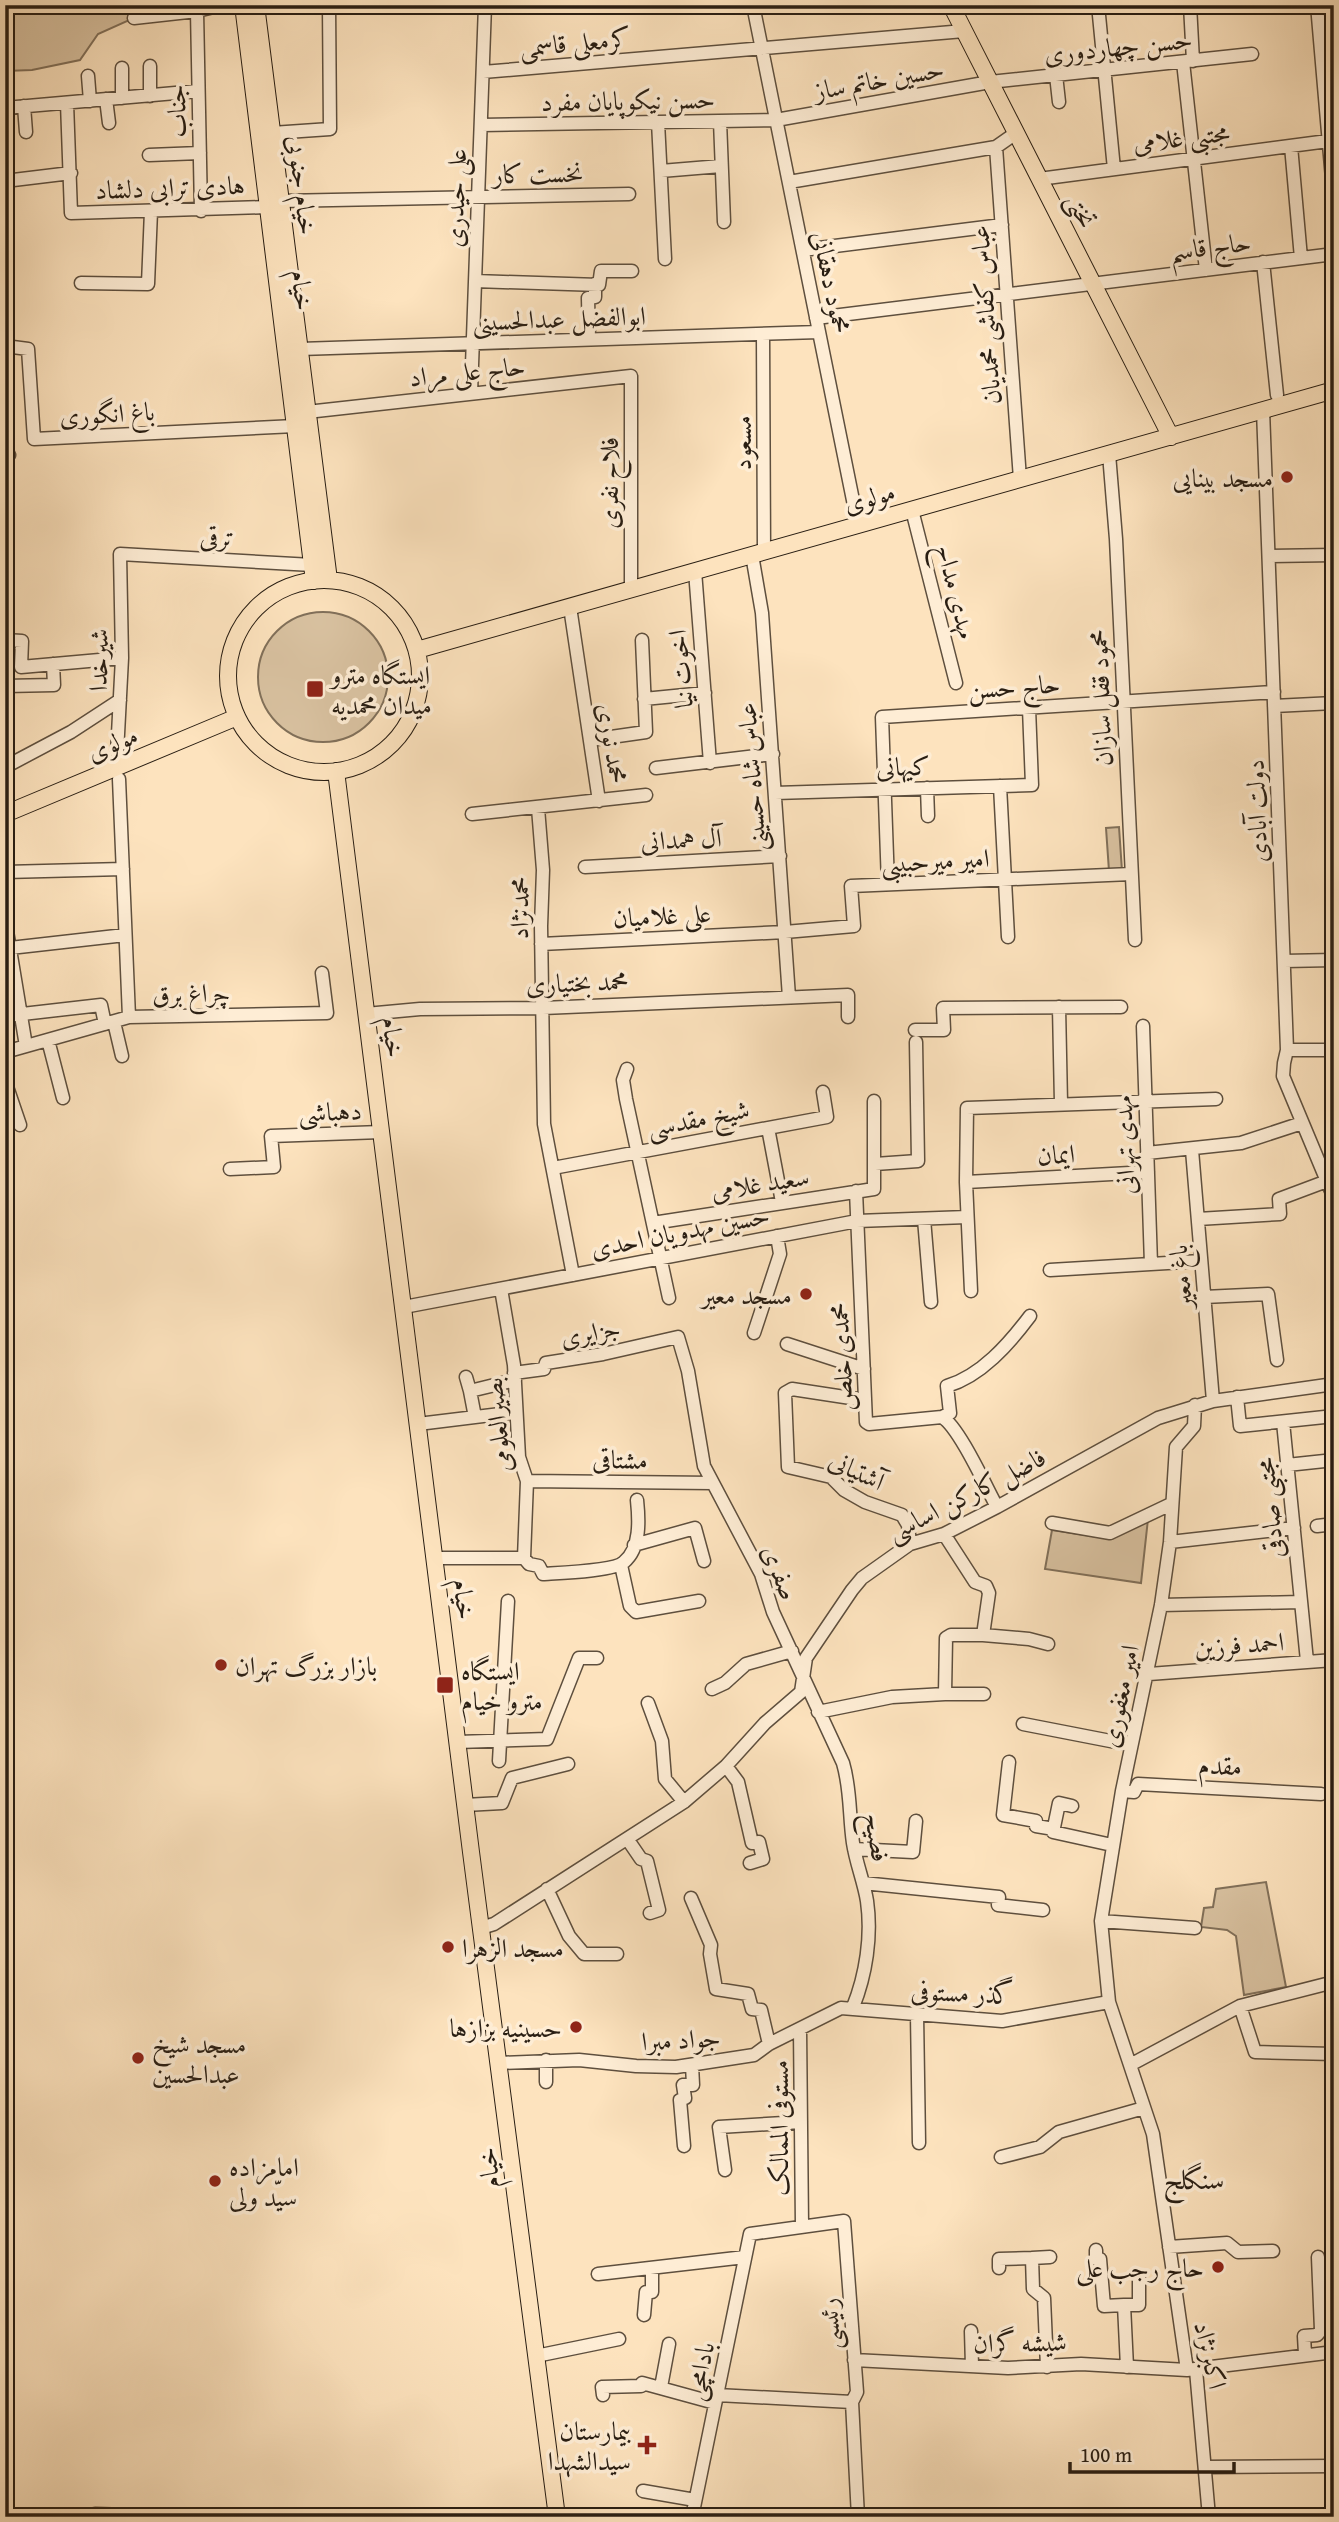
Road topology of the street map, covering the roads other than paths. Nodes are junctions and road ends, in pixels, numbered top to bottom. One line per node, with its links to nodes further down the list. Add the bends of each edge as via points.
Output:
1 (222, 5): 12 (street)
2 (243, 5): 58 (main road, خیام)
3 (256, 5): 41 (main road, خیام جنوبی)
4 (328, 5): 41 (street, via 330,129)
5 (485, 5): 21 (street, علی حیدری)
6 (753, 5): 15 (street, محمود دهقانی)
7 (951, 5): 14 (main road, تختی)
8 (1098, 5): 20 (street)
9 (1190, 5): 17 (street)
10 (1317, 5): 42 (street)
11 (152, 10): 12 (street); 13 (street)
12 (197, 11): 25 (street, جناب)
13 (134, 18)
14 (964, 31): 15 (street, کرمعلی قاسمی); 24 (main road, تختی)
15 (762, 48): 21 (street, کرمعلی قاسمی); 34 (street, محمود دهقانی)
16 (1252, 54): 17 (street, حسن چهاردوری)
17 (1188, 61): 20 (street, حسن چهاردوری); 47 (street)
18 (150, 66): 26 (street)
19 (122, 68): 27 (street)
20 (1104, 70): 22 (street, حسن چهاردوری); 49 (street)
21 (482, 72): 38 (street, علی حیدری)
22 (1056, 75): 24 (street, حسن چهاردوری); 30 (street)
23 (88, 76): 29 (street)
24 (990, 82): 34 (street, حسین خاتم ساز); 40 (main road, تختی)
25 (198, 92): 26 (street); 45 (street, جناب)
26 (150, 96): 27 (street)
27 (122, 98): 28 (street)
28 (106, 99): 29 (street); 37 (street)
29 (90, 101): 31 (street)
30 (1059, 102)
31 (67, 103): 32 (street); 51 (street, هادی ترابی دلشاد)
32 (24, 106): 33 (street); 39 (street)
33 (5, 108)
34 (776, 120): 35 (street, حسن نیکوپایان مفرد); 54 (street, محمود دهقانی)
35 (720, 121): 36 (street, حسن نیکوپایان مفرد); 48 (street)
36 (658, 122): 38 (street, حسن نیکوپایان مفرد); 50 (street)
37 (109, 124)
38 (481, 125): 56 (street, علی حیدری)
39 (26, 132)
40 (1016, 133): 44 (street); 52 (main road, تختی)
41 (272, 134): 58 (main road, خیام جنوبی)
42 (1328, 141): 43 (street, مجتبی غلامی); 57 (street)
43 (1291, 146): 47 (street, مجتبی غلامی); 66 (street)
44 (996, 147): 54 (street); 62 (street, عباس کفاشی محمدیان)
45 (200, 153): 46 (street); 60 (street, جناب)
46 (149, 155)
47 (1194, 159): 49 (street, مجتبی غلامی); 68 (street)
48 (722, 166): 50 (street); 61 (street)
49 (1114, 169): 52 (street, مجتبی غلامی)
50 (661, 171): 65 (street)
51 (71, 173): 53 (street, هادی ترابی دلشاد); 59 (street, هادی ترابی دلشاد, via 72,213)
52 (1039, 179): 73 (main road, تختی)
53 (5, 181)
54 (789, 182): 63 (street, محمود دهقانی)
55 (629, 194): 56 (street, نخست کار)
56 (478, 197): 58 (street, نخست کار); 70 (street, علی حیدری)
57 (1334, 202)
58 (274, 204): 60 (street, هادی ترابی دلشاد); 81 (main road, خیام جنوبی); 88 (main road, خیام)
59 (151, 211): 60 (street, هادی ترابی دلشاد); 71 (street, via 148,284)
60 (201, 211)
61 (724, 222)
62 (1002, 225): 63 (street); 74 (street, عباس کفاشی محمدیان)
63 (803, 250): 75 (street, محمود دهقانی)
64 (1334, 254): 66 (street, حاج قاسم)
65 (665, 258)
66 (1301, 258): 67 (street, حاج قاسم)
67 (1263, 262): 68 (street, حاج قاسم); 85 (street)
68 (1206, 270): 73 (street, حاج قاسم)
69 (632, 271): 72 (street, via 601,271 599,285)
70 (475, 281): 72 (street); 79 (street, علی حیدری)
71 (81, 283)
72 (595, 284): 78 (street, via 596,297 588,298)
73 (1092, 284): 74 (street, حاج قاسم); 89 (main road, تختی)
74 (1007, 295): 75 (street, حاج قاسم); 91 (street, عباس کفاشی محمدیان)
75 (816, 318): 76 (street, محمود دهقانی)
76 (819, 332): 77 (street, ابوالفضل عبدالحسینی); 94 (street, محمود دهقانی)
77 (763, 334): 78 (street, ابوالفضل عبدالحسینی); 96 (street, مسعود)
78 (589, 340): 79 (street, ابوالفضل عبدالحسینی)
79 (473, 343): 81 (street, ابوالفضل عبدالحسینی); 84 (street, علی حیدری)
80 (5, 346): 88 (street, باغ انگوری, via 28,349 34,439)
81 (300, 349): 87 (main road, خیام جنوبی)
82 (631, 376): 84 (street, حاج علی مراد); 102 (street, فلاح نفری)
83 (1334, 390): 86 (main road, مولوی)
84 (471, 393): 87 (street, حاج علی مراد)
85 (1276, 395)
86 (1263, 410): 89 (main road, مولوی); 99 (street, دولت آبادی)
87 (307, 412): 101 (main road, خیام جنوبی)
88 (295, 426): 101 (main road, خیام)
89 (1171, 436): 90 (main road, مولوی)
90 (1109, 454): 91 (main road, مولوی); 115 (street, محمود قفل سازان)
91 (1020, 479): 92 (main road, مولوی)
92 (912, 510): 94 (main road, مولوی); 109 (street, مهدی مداح)
93 (5, 520): 95 (street)
94 (858, 525): 96 (main road, مولوی)
95 (5, 544)
96 (758, 553): 100 (main road, مولوی); 121 (street, عباس شاه حسینی)
97 (120, 554): 101 (street, ترقی); 107 (street, شیرخدا)
98 (1334, 555): 99 (street)
99 (1269, 556): 111 (street, دولت آبادی)
100 (695, 571): 102 (main road, مولوی); 112 (street, اخوت نیا)
101 (318, 575): 106 (main road, via 380,597 406,625); 119 (main road, via 269,597 252,612 236,638 228,686)
102 (631, 589): 103 (main road, مولوی)
103 (570, 607): 106 (main road, مولوی); 120 (street, محمد نوری)
104 (5, 640): 108 (street, via 22,641 21,667)
105 (642, 640): 113 (street)
106 (417, 650): 125 (main road, via 419,693 402,732 370,760)
107 (122, 658): 108 (street); 114 (street, شیرخدا)
108 (53, 664): 110 (street, via 54,685)
109 (956, 683)
110 (5, 686)
111 (1274, 692): 115 (street, حاج حسن); 117 (street, دولت آبادی)
112 (705, 693): 113 (street); 122 (street, اخوت نیا)
113 (644, 699): 120 (street, via 646,732)
114 (120, 700): 123 (street); 126 (street, شیرخدا)
115 (1122, 702): 118 (street, حاج حسن); 141 (street, محمود قفل سازان)
116 (1334, 703): 117 (street)
117 (1274, 706): 152 (street, دولت آبادی)
118 (1029, 708): 127 (street, کیهانی, via 1032,785); 129 (street, حاج حسن, via 882,718)
119 (237, 717): 125 (main road, via 268,754 312,771); 126 (main road, مولوی)
120 (590, 740): 132 (street, محمد نوری)
121 (773, 754): 122 (street); 130 (street, عباس شاه حسینی)
122 (710, 763): 124 (street)
123 (5, 767)
124 (656, 768)
125 (336, 771): 159 (main road, خیام)
126 (119, 773): 134 (main road, مولوی); 139 (street, چراغ برق)
127 (1000, 786): 128 (street, کیهانی); 142 (street)
128 (927, 788): 129 (street, کیهانی); 136 (street)
129 (885, 789): 130 (street, کیهانی); 143 (street)
130 (775, 793): 137 (street, عباس شاه حسینی)
131 (646, 795): 132 (street)
132 (599, 801): 133 (street, محمد نوری)
133 (538, 808): 135 (street, محمد نوری); 149 (street, محمدنژاد, via 543,870)
134 (5, 814)
135 (472, 814)
136 (928, 816)
137 (780, 856): 138 (street, آل همدانی); 145 (street, عباس شاه حسینی)
138 (585, 867)
139 (123, 869): 140 (street); 146 (street, چراغ برق)
140 (5, 872)
141 (1131, 874): 142 (street, امیر میرحبیبی); 148 (street, محمود قفل سازان)
142 (1006, 879): 143 (street, امیر میرحبیبی); 147 (street)
143 (888, 884): 145 (street, امیر میرحبیبی, via 850,886 854,926)
144 (5, 919): 150 (street)
145 (785, 932): 149 (street, علی غلامیان); 154 (street, عباس شاه حسینی)
146 (125, 935): 150 (street); 161 (street, چراغ برق)
147 (1008, 937)
148 (1135, 940)
149 (541, 944): 157 (street, محمدنژاد)
150 (10, 948): 158 (street)
151 (1334, 960): 152 (street)
152 (1284, 961): 168 (street, دولت آبادی)
153 (322, 973): 161 (street, چراغ برق, via 327,1013)
154 (789, 997): 157 (street, محمد بختیاری); 162 (street, محمد بختیاری, via 848,995)
155 (1059, 1007): 156 (street); 178 (street); 186 (street, via 943,1008 944,1030 915,1036 918,1161)
156 (1121, 1007)
157 (543, 1008): 159 (street, محمد بختیاری); 188 (street, محمدنژاد, via 544,1124)
158 (21, 1014): 160 (street); 163 (street, via 101,1005); 166 (street)
159 (366, 1014): 182 (main road, خیام)
160 (5, 1016)
161 (129, 1017): 163 (street)
162 (848, 1017)
163 (109, 1023): 165 (street); 170 (street)
164 (1143, 1026): 176 (street, مهدی تهرانی)
165 (48, 1040): 166 (street); 174 (street)
166 (26, 1046): 169 (street)
167 (1334, 1049): 168 (street)
168 (1287, 1050): 179 (street, دولت آبادی, via 1283,1076)
169 (5, 1052)
170 (122, 1056)
171 (627, 1069): 184 (street, via 623,1080)
172 (5, 1081): 180 (street)
173 (823, 1092): 181 (street, شیخ مقدسی, via 827,1117)
174 (63, 1098)
175 (1216, 1099): 176 (street)
176 (1146, 1100): 178 (street); 185 (street, مهدی تهرانی)
177 (874, 1101): 186 (street)
178 (1062, 1103): 191 (street, via 971,1106 966,1111)
179 (1303, 1123): 183 (street, via 1249,1141); 190 (street, دولت آبادی)
180 (20, 1125)
181 (768, 1128): 184 (street, شیخ مقدسی); 194 (street)
182 (381, 1132): 187 (street, دهباشی, via 271,1136 274,1167); 211 (main road, خیام)
183 (1192, 1150): 185 (street); 197 (street, باغ معیر)
184 (638, 1153): 188 (street, شیخ مقدسی); 199 (street)
185 (1147, 1153): 189 (street, مهدی تهرانی)
186 (875, 1164): 192 (street, سعید غلامی, via 874,1189)
187 (230, 1168)
188 (553, 1168): 205 (street, محمدنژاد)
189 (1148, 1172): 191 (street, ایمان); 203 (street, مهدی تهرانی)
190 (1327, 1181): 193 (street, دولت آبادی); 197 (street, via 1279,1199 1280,1214)
191 (966, 1182): 195 (street)
192 (856, 1191): 194 (street, سعید غلامی); 198 (street, محمدی خلص)
193 (1334, 1198)
194 (782, 1202): 199 (street, سعید غلامی)
195 (967, 1217): 196 (street, حسین مهدویان احدی); 207 (street)
196 (924, 1219): 198 (street, حسین مهدویان احدی); 210 (street)
197 (1198, 1219): 202 (street, باغ معیر)
198 (857, 1221): 200 (street, حسین مهدویان احدی); 217 (street, محمدی خلص)
199 (653, 1223): 201 (street)
200 (777, 1236): 201 (street, حسین مهدویان احدی); 213 (street, via 780,1254)
201 (661, 1258): 205 (street, حسین مهدویان احدی); 209 (street)
202 (1201, 1261): 203 (street); 208 (street, باغ معیر)
203 (1151, 1264): 204 (street)
204 (1050, 1270)
205 (573, 1275): 206 (street, حسین مهدویان احدی)
206 (501, 1289): 211 (street, حسین مهدویان احدی); 218 (street, بصیرالعلومی)
207 (971, 1291)
208 (1204, 1297): 216 (street, via 1268,1294); 224 (street, باغ معیر)
209 (669, 1298)
210 (931, 1302)
211 (404, 1307): 231 (main road, خیام)
212 (1030, 1316): 229 (street, via 1008,1345 947,1387 950,1413)
213 (754, 1333)
214 (678, 1337): 218 (street, جزایری, via 546,1363 544,1369); 235 (street, صفری, via 705,1466)
215 (787, 1344): 217 (street)
216 (1277, 1360)
217 (864, 1369): 223 (street, محمدی خلص)
218 (514, 1376): 221 (street, جزایری); 226 (street, بصیرالعلومی)
219 (466, 1377): 221 (street)
220 (1334, 1384): 222 (street, فاضل کارکن اساسی)
221 (470, 1391): 228 (street)
222 (1237, 1397): 224 (street, فاضل کارکن اساسی); 230 (street, مجتبی صادقی, via 1240,1426)
223 (864, 1400): 229 (street, محمدی خلص, via 869,1424); 245 (street, آشتیانی, via 792,1390 785,1393 789,1467 831,1477 865,1502 902,1515)
224 (1213, 1401): 225 (street, فاضل کارکن اساسی)
225 (1195, 1405): 237 (street, امیر مغفوری, via 1194,1426 1176,1447); 238 (street, فاضل کارکن اساسی, via 1150,1422)
226 (516, 1412): 228 (street); 234 (street, بصیرالعلومی, via 519,1457)
227 (1334, 1416): 230 (street)
228 (475, 1417): 231 (street)
229 (942, 1417): 238 (street, via 961,1441)
230 (1283, 1422): 233 (street, مجتبی صادقی)
231 (418, 1424): 247 (main road, خیام)
232 (1334, 1460): 233 (street)
233 (1287, 1465): 242 (street, مجتبی صادقی)
234 (527, 1481): 235 (street, مشتاقی); 248 (street, بصیرالعلومی)
235 (713, 1483): 257 (street, صفری, via 761,1573)
236 (637, 1500): 246 (street, via 639,1531)
237 (1171, 1504): 239 (street, via 1110,1533); 244 (street, امیر مغفوری)
238 (997, 1507): 243 (street, فاضل کارکن اساسی)
239 (1052, 1523)
240 (1334, 1524): 241 (street)
241 (1317, 1526)
242 (1294, 1528): 244 (street); 253 (street, مجتبی صادقی)
243 (944, 1534): 245 (street, فاضل کارکن اساسی); 255 (street, via 975,1582 988,1589)
244 (1170, 1542): 254 (street, امیر مغفوری)
245 (910, 1544): 262 (street, فاضل کارکن اساسی, via 852,1590 806,1658)
246 (634, 1545): 249 (street, via 695,1528); 250 (street)
247 (435, 1558): 248 (street); 269 (main road, خیام)
248 (524, 1558): 250 (street, via 539,1566 542,1574)
249 (704, 1561)
250 (621, 1565): 252 (street, via 630,1606 636,1612)
251 (508, 1601): 270 (street)
252 (699, 1601)
253 (1301, 1602): 254 (street); 260 (street, مجتبی صادقی)
254 (1161, 1605): 261 (street, امیر مغفوری)
255 (983, 1635): 256 (street); 264 (street, via 951,1634 946,1638)
256 (1048, 1644)
257 (792, 1651): 262 (street, صفری); 263 (street, via 746,1664 725,1684)
258 (597, 1658): 270 (street, via 579,1658 547,1740)
259 (1334, 1660): 260 (street, احمد فرزین)
260 (1307, 1661): 261 (street, احمد فرزین)
261 (1149, 1674): 271 (street, امیر مغفوری)
262 (804, 1681): 267 (street, فصیح); 275 (street, فاضل کارکن اساسی, via 801,1692)
263 (712, 1689)
264 (945, 1694): 265 (street); 267 (street, via 879,1699)
265 (984, 1694)
266 (648, 1703): 278 (street, via 662,1741 665,1779)
267 (818, 1712): 285 (street, فصیح, via 849,1785)
268 (1023, 1724): 271 (street)
269 (458, 1742): 270 (street); 279 (main road, خیام)
270 (500, 1742): 272 (street)
271 (1131, 1745): 276 (street, امیر مغفوری)
272 (499, 1761)
273 (1009, 1762): 282 (street, via 1003,1815 1036,1821 1036,1826)
274 (568, 1764): 279 (street, via 512,1778 502,1803)
275 (726, 1766): 278 (street, فاضل کارکن اساسی); 286 (street, via 738,1782 751,1843 759,1842 763,1859)
276 (1122, 1791): 277 (street, مقدم, via 1134,1792 1138,1784); 284 (street, امیر مغفوری)
277 (1321, 1794)
278 (684, 1802): 283 (street, فاضل کارکن اساسی)
279 (465, 1805): 293 (main road, خیام)
280 (1072, 1806): 282 (street, via 1059,1803)
281 (916, 1821): 285 (street, via 913,1852)
282 (1053, 1831): 284 (street)
283 (628, 1840): 288 (street, فاضل کارکن اساسی); 291 (street, via 647,1861 659,1910)
284 (1112, 1845): 292 (street, امیر مغفوری)
285 (854, 1849): 287 (street, فصیح)
286 (750, 1863)
287 (863, 1882): 290 (street, via 999,1896 998,1905); 299 (street, فصیح, via 868,1938)
288 (547, 1889): 293 (street, فاضل کارکن اساسی); 295 (street, via 569,1936 584,1954)
289 (691, 1898): 302 (street, via 711,1945 716,1989 748,1994 752,2010 761,2010)
290 (1043, 1910)
291 (650, 1913)
292 (1101, 1921): 294 (street); 297 (street, امیر مغفوری)
293 (481, 1928): 305 (main road, خیام)
294 (1195, 1928)
295 (617, 1954)
296 (1334, 1982): 298 (street)
297 (1109, 2002): 300 (street, گذر مستوفی, via 1002,2021); 307 (street, اکبرنژاد)
298 (1240, 2006): 303 (street, via 1255,2052); 307 (street)
299 (853, 2007): 300 (street, گذر مستوفی); 301 (street, جواد مبرا, via 832,2011)
300 (916, 2014): 311 (street)
301 (800, 2029): 302 (street, جواد مبرا); 310 (street, مستوفی الممالک)
302 (769, 2044): 306 (street, جواد مبرا, via 745,2058)
303 (1334, 2054)
304 (546, 2060): 305 (street, جواد مبرا); 306 (street, جواد مبرا); 308 (street)
305 (499, 2063): 335 (main road, خیام)
306 (692, 2065): 312 (street, via 693,2085 684,2085 685,2098 680,2100)
307 (1130, 2065): 309 (street, اکبرنژاد)
308 (546, 2082)
309 (1144, 2108): 313 (street, via 1059,2132 1040,2147); 317 (street, اکبرنژاد, via 1153,2134)
310 (801, 2122): 314 (street, via 719,2127); 315 (street, مستوفی الممالک)
311 (919, 2143)
312 (684, 2146)
313 (1001, 2157)
314 (725, 2170)
315 (802, 2227): 316 (street, رئیسی); 336 (street, رئیسی, via 844,2221)
316 (750, 2234): 320 (street, بادامچی)
317 (1169, 2247): 319 (street, via 1229,2243 1238,2252); 340 (street, اکبرنژاد)
318 (1096, 2250): 328 (street, via 1104,2306)
319 (1273, 2251)
320 (745, 2257): 324 (street); 343 (street, بادامچی)
321 (1050, 2257): 323 (street)
322 (1318, 2257): 334 (street, via 1321,2330 1304,2336)
323 (1032, 2258): 325 (street, via 999,2259); 338 (street, via 1033,2289 1044,2298)
324 (652, 2268): 326 (street); 329 (street, via 652,2292 646,2292)
325 (999, 2269)
326 (597, 2274)
327 (1139, 2276): 328 (street, via 1139,2305)
328 (1124, 2305): 339 (street)
329 (644, 2315)
330 (971, 2331): 337 (street)
331 (619, 2339): 335 (street)
332 (669, 2344): 341 (street)
333 (1334, 2352): 334 (street, شیشه گران)
334 (1305, 2354): 340 (street, شیشه گران)
335 (536, 2356): 352 (main road, خیام)
336 (854, 2360): 337 (street, شیشه گران); 344 (street, رئیسی, via 857,2392)
337 (972, 2366): 338 (street, شیشه گران)
338 (1047, 2367): 339 (street, شیشه گران)
339 (1127, 2367): 340 (street, شیشه گران)
340 (1191, 2370): 346 (street, اکبرنژاد)
341 (656, 2389): 342 (street, via 642,2383); 343 (street)
342 (602, 2391)
343 (716, 2399): 344 (street); 348 (street, بادامچی)
344 (852, 2402): 354 (street, رئیسی)
345 (1334, 2466): 346 (street)
346 (1205, 2467): 356 (street, اکبرنژاد)
347 (643, 2491): 348 (street)
348 (695, 2500): 353 (street, بادامچی)
349 (1014, 2515): 355 (street)
350 (95, 2517): 351 (street)
351 (198, 2517)
352 (557, 2517)
353 (692, 2517)
354 (858, 2517)
355 (967, 2517)
356 (1209, 2517)

